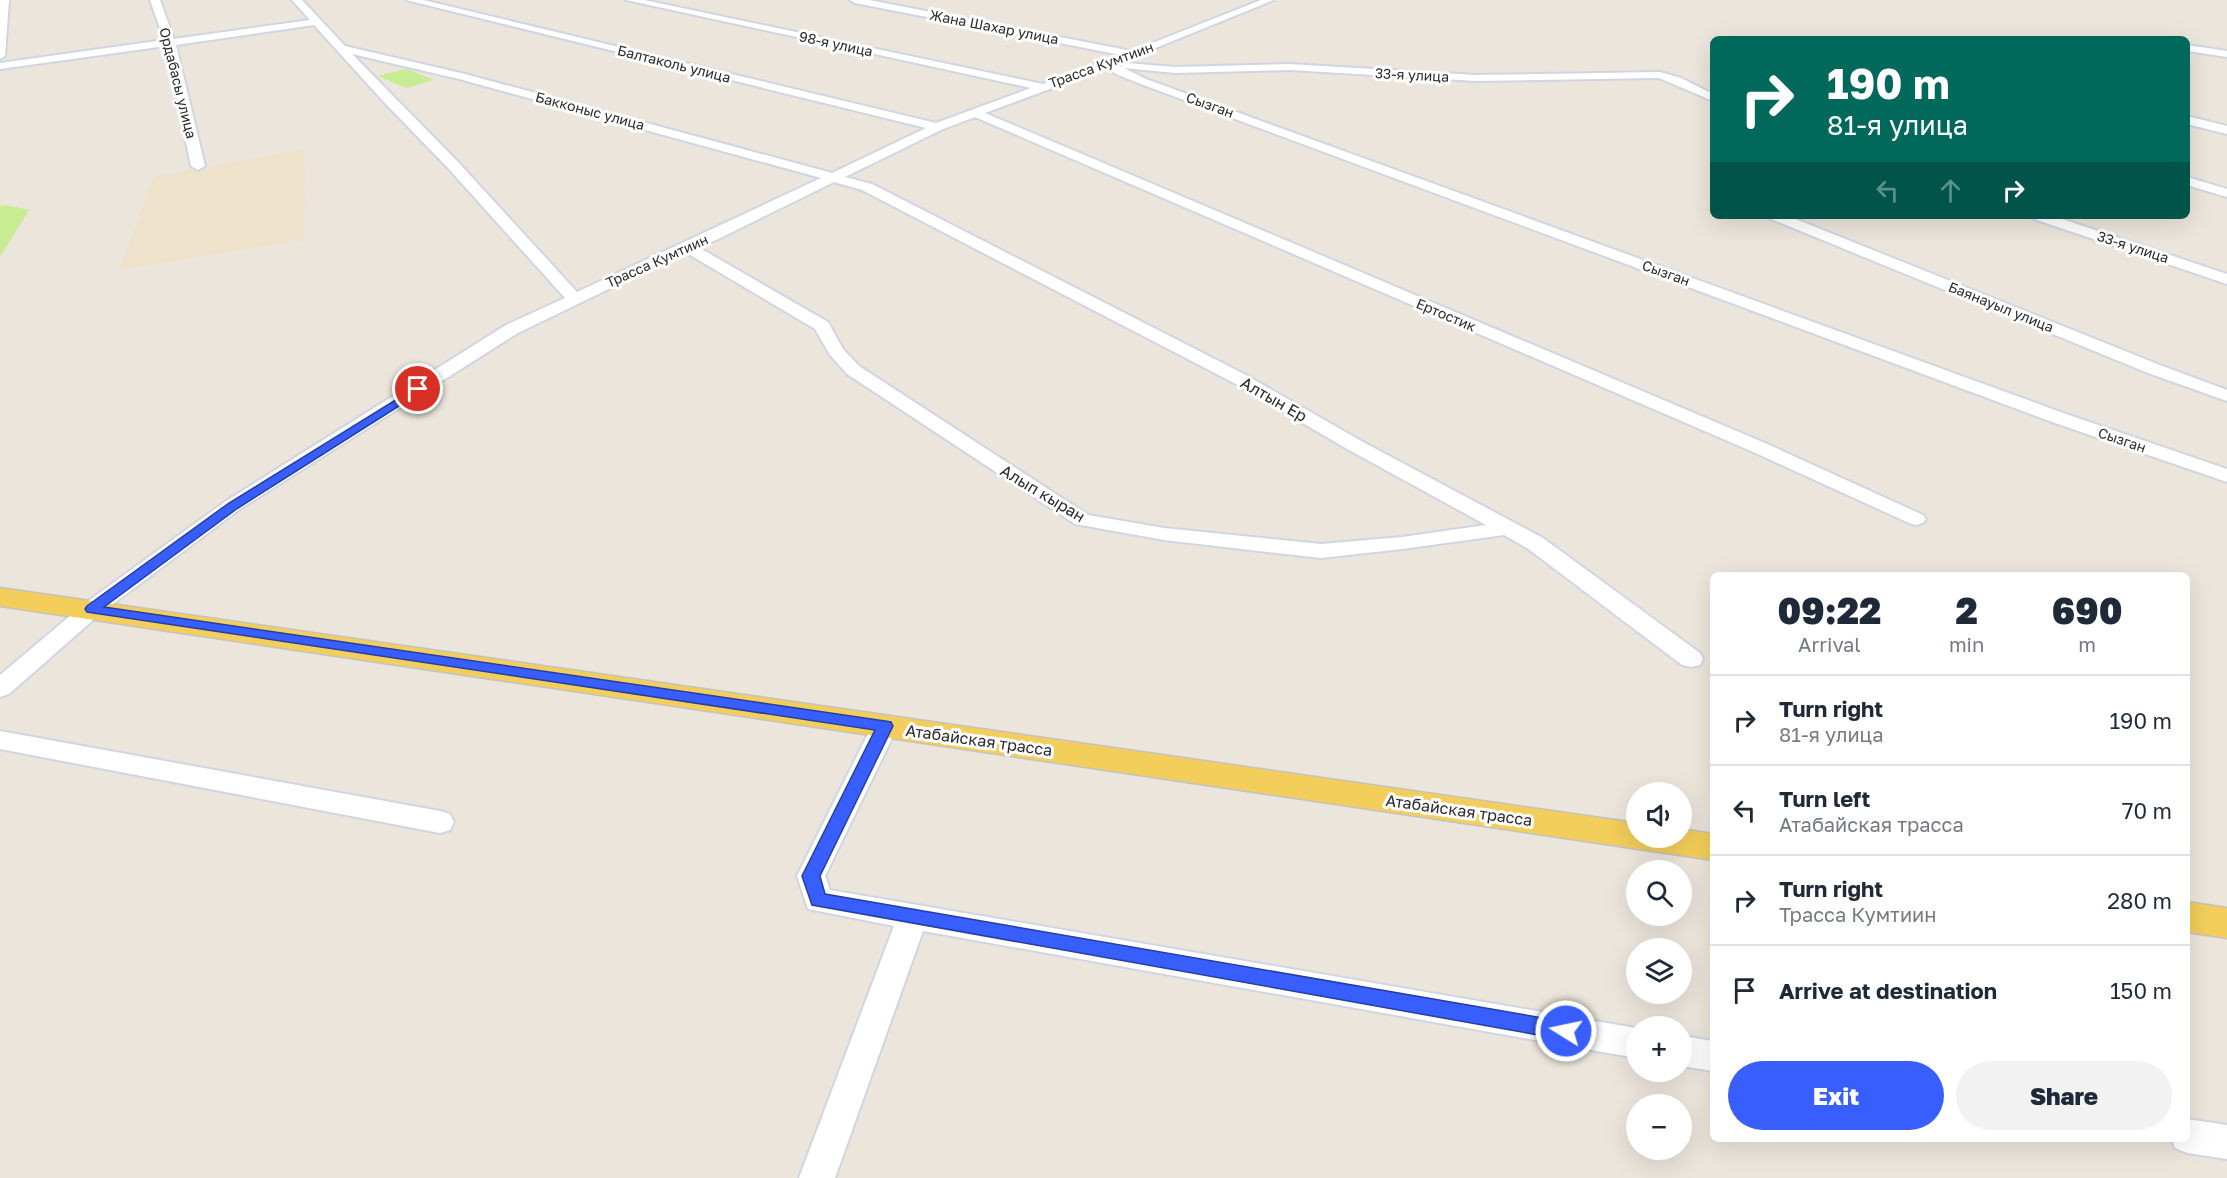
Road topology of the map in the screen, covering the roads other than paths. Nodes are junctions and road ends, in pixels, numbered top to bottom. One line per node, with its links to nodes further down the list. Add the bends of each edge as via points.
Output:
1 (4, 0): 14 (street)
2 (155, 0): 9 (street, Ордабасы улица)
3 (297, 0): 8 (street)
4 (411, 0): 21 (street, Балтаколь улица)
5 (631, 0): 17 (street, 98-я улица)
6 (855, 0): 12 (street, Жана Шахар улица)
7 (1269, 0): 12 (street, Трасса Кумтиин)
8 (315, 22): 9 (street); 11 (street)
9 (170, 42): 16 (street); 23 (street, Ордабасы улица)
10 (2190, 48): 13 (street)
11 (344, 49): 24 (street, Бакконыс улица, via 461,76); 31 (street)
12 (1133, 54): 15 (street, Трасса Кумтиин)
13 (2227, 54)
14 (0, 56)
15 (1108, 63): 17 (street, Трасса Кумтиин); 18 (street, 33-я улица, via 1175,70 1288,67 1476,78 1660,75); 33 (street, Сызган, via 1142,81)
16 (0, 66)
17 (1042, 87): 19 (street, Трасса Кумтиин)
18 (1710, 96)
19 (975, 112): 21 (street, Трасса Кумтиин); 34 (street, Ертостик, via 1758,447)
20 (2190, 121): 22 (street)
21 (938, 127): 24 (street, Трасса Кумтиин)
22 (2227, 130)
23 (198, 166)
24 (835, 178): 29 (street, Трасса Кумтиин); 35 (street, Алтын Ер, via 867,187 1240,379)
25 (2190, 182): 26 (street)
26 (2227, 193)
27 (1783, 219): 32 (street, Баянауыл улица)
28 (2048, 219): 30 (street, 33-я улица)
29 (686, 246): 31 (street, Трасса Кумтиин); 35 (street, Алып кыран, via 822,326 853,370 1082,520 1164,534 1321,551)
30 (2227, 279)
31 (575, 299): 37 (street, Трасса Кумтиин, via 512,329 233,505)
32 (2227, 396)
33 (2227, 476)
34 (1916, 519)
35 (1507, 528): 38 (street, Алтын Ер, via 1535,543)
36 (0, 597): 37 (main road, Атабайская трасса)
37 (92, 609): 39 (street, Трасса Кумтиин); 40 (main road, Атабайская трасса)
38 (1691, 659)
39 (0, 688)
40 (885, 726): 43 (main road, Атабайская трасса); 46 (street, via 811,876 818,900)
41 (0, 740): 42 (street)
42 (440, 822)
43 (1626, 835)
44 (1692, 844): 45 (main road)
45 (1710, 847)
46 (913, 916): 49 (street); 54 (street)
47 (2190, 917): 48 (main road)
48 (2227, 922)
49 (1626, 1041)
50 (1692, 1053): 51 (street)
51 (1710, 1056)
52 (2190, 1136): 53 (street)
53 (2227, 1142)
54 (817, 1178)

